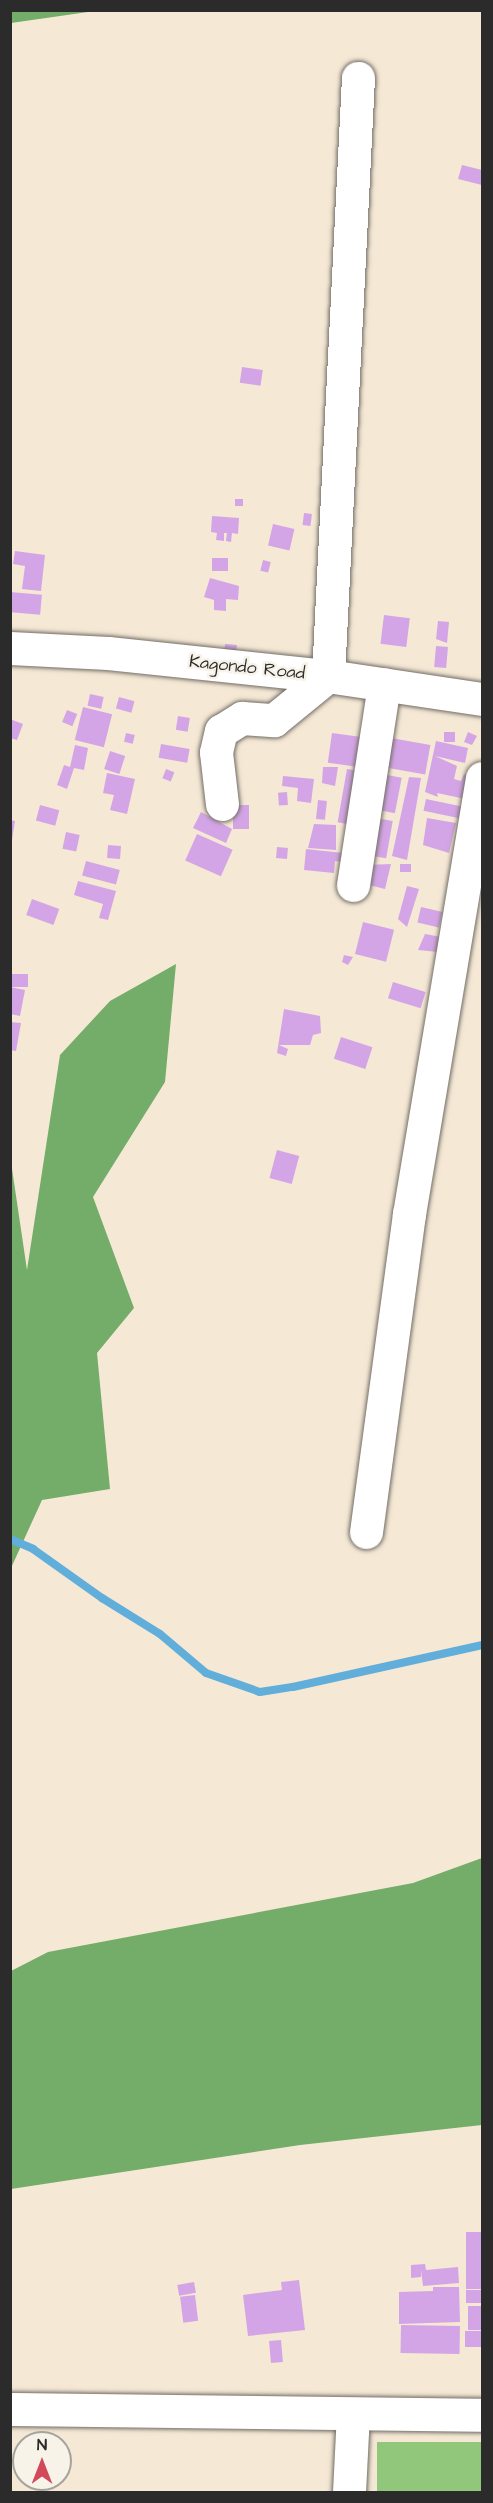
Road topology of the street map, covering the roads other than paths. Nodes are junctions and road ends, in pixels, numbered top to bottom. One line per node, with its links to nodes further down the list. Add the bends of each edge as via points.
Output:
1 (358, 78): 3 (street)
2 (10, 648): 3 (street, Kagondo Road, via 108,653)
3 (328, 676): 4 (street, Kagondo Road); 7 (street, via 274,720 242,718 221,731 216,752)
4 (384, 684): 5 (street, Kagondo Road); 8 (street)
5 (483, 699)
6 (483, 778): 9 (street, via 410,1214)
7 (222, 804)
8 (353, 885)
9 (366, 1532)
10 (10, 2409): 11 (street)
11 (353, 2414): 12 (street); 13 (street)
12 (483, 2415)
13 (349, 2493)

